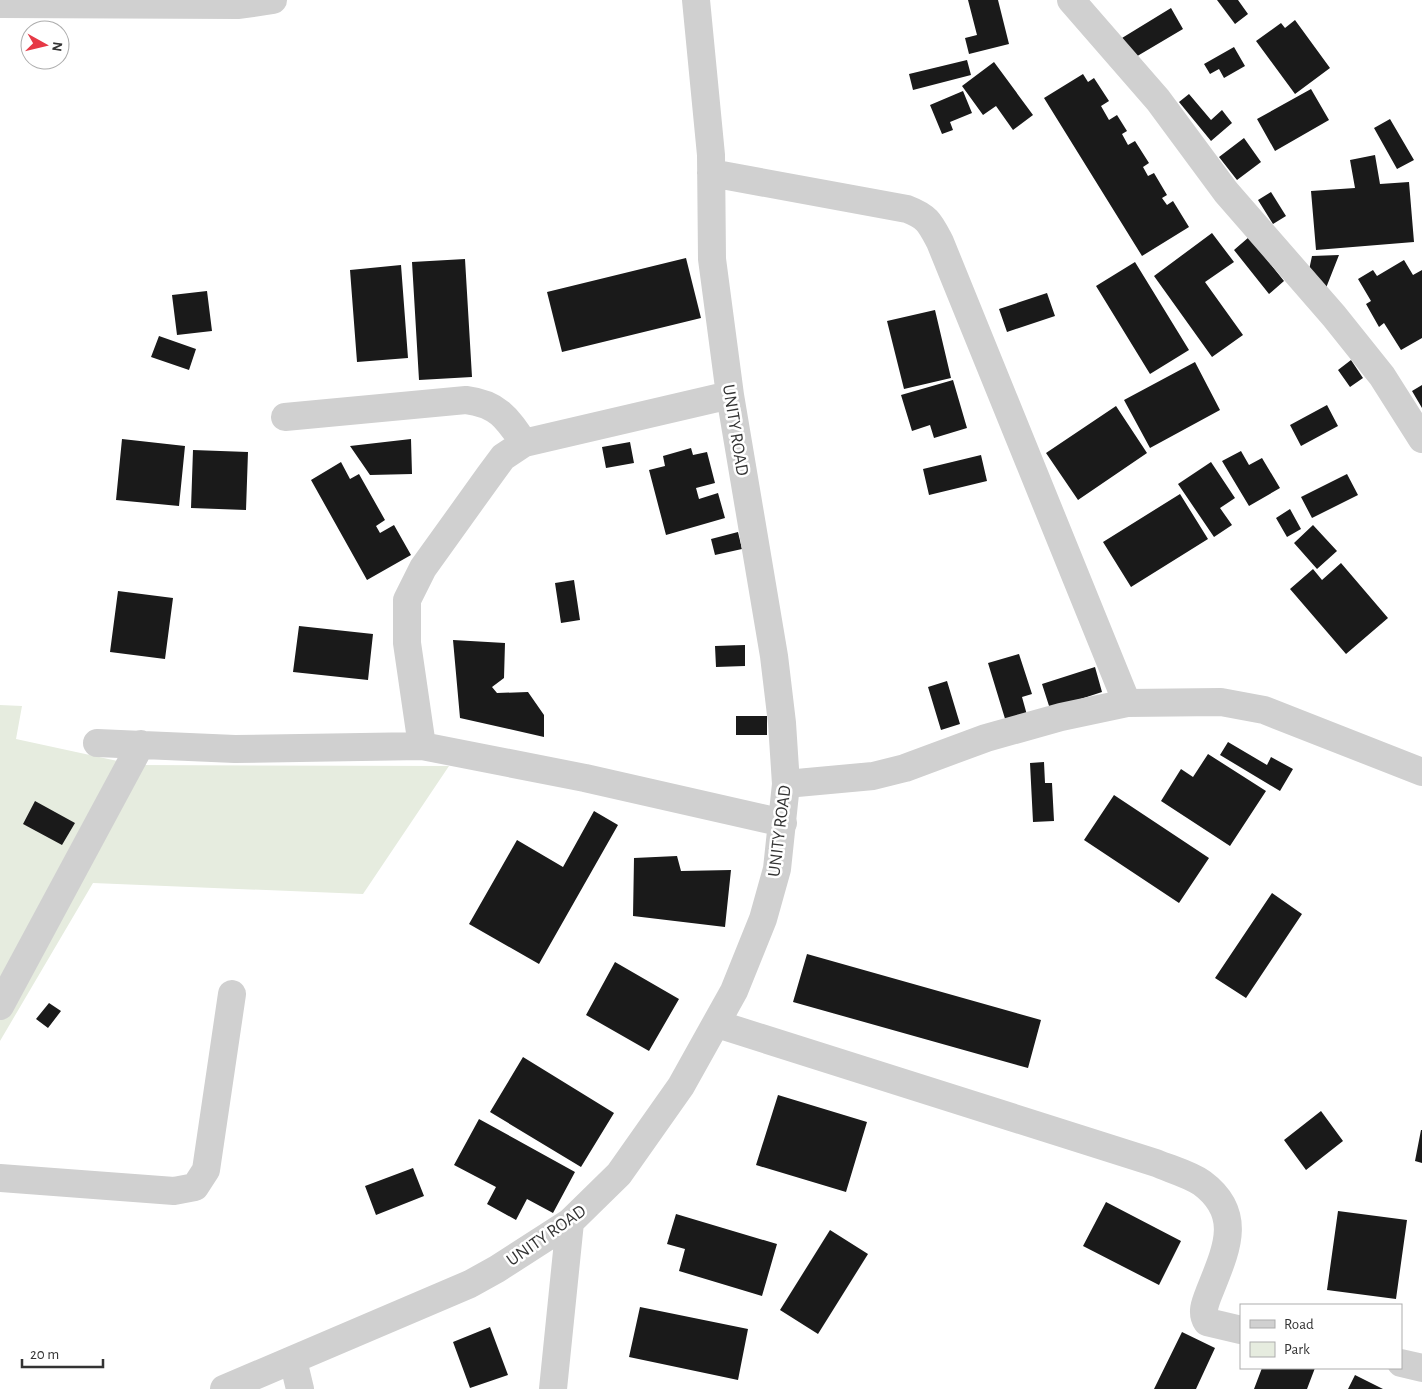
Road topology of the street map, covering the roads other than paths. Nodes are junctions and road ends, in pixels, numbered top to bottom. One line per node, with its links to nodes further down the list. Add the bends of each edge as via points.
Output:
1 (273, 0): 4 (street, via 239,5)
2 (696, 0): 5 (street, UNITY ROAD)
3 (1071, 0): 8 (street, via 1158,100 1226,192 1382,376)
4 (0, 4)
5 (711, 174): 6 (street, UNITY ROAD, via 712,259); 10 (street, via 907,209 929,221)
6 (730, 396): 9 (street); 15 (street, UNITY ROAD, via 774,656)
7 (285, 417): 9 (street, via 466,400 495,408)
8 (1422, 439)
9 (524, 444): 13 (street, via 504,457 489,476 423,568 407,600 407,643)
10 (1127, 703): 14 (street, via 1221,702 1264,710); 15 (street, via 986,738 905,768 873,776)
11 (97, 743): 12 (street)
12 (140, 744): 13 (street, via 235,749); 18 (street)
13 (422, 746): 16 (street, via 576,776)
14 (1422, 772)
15 (786, 784): 16 (street, UNITY ROAD)
16 (783, 823): 19 (street, UNITY ROAD, via 777,869 763,919)
17 (232, 994): 20 (street, via 206,1170 195,1187 174,1191)
18 (0, 1006)
19 (717, 1024): 21 (street, UNITY ROAD, via 680,1086 619,1174); 22 (street, via 1156,1163 1200,1182 1218,1198 1225,1210 1228,1230 1226,1250 1204,1307 1204,1318 1207,1322)
20 (0, 1178)
21 (570, 1222): 23 (street, UNITY ROAD, via 470,1284); 28 (street)
22 (1240, 1330)
23 (293, 1360): 26 (street, UNITY ROAD); 27 (street)
24 (1402, 1363): 25 (street)
25 (1422, 1368)
26 (224, 1389)
27 (300, 1389)
28 (553, 1389)

